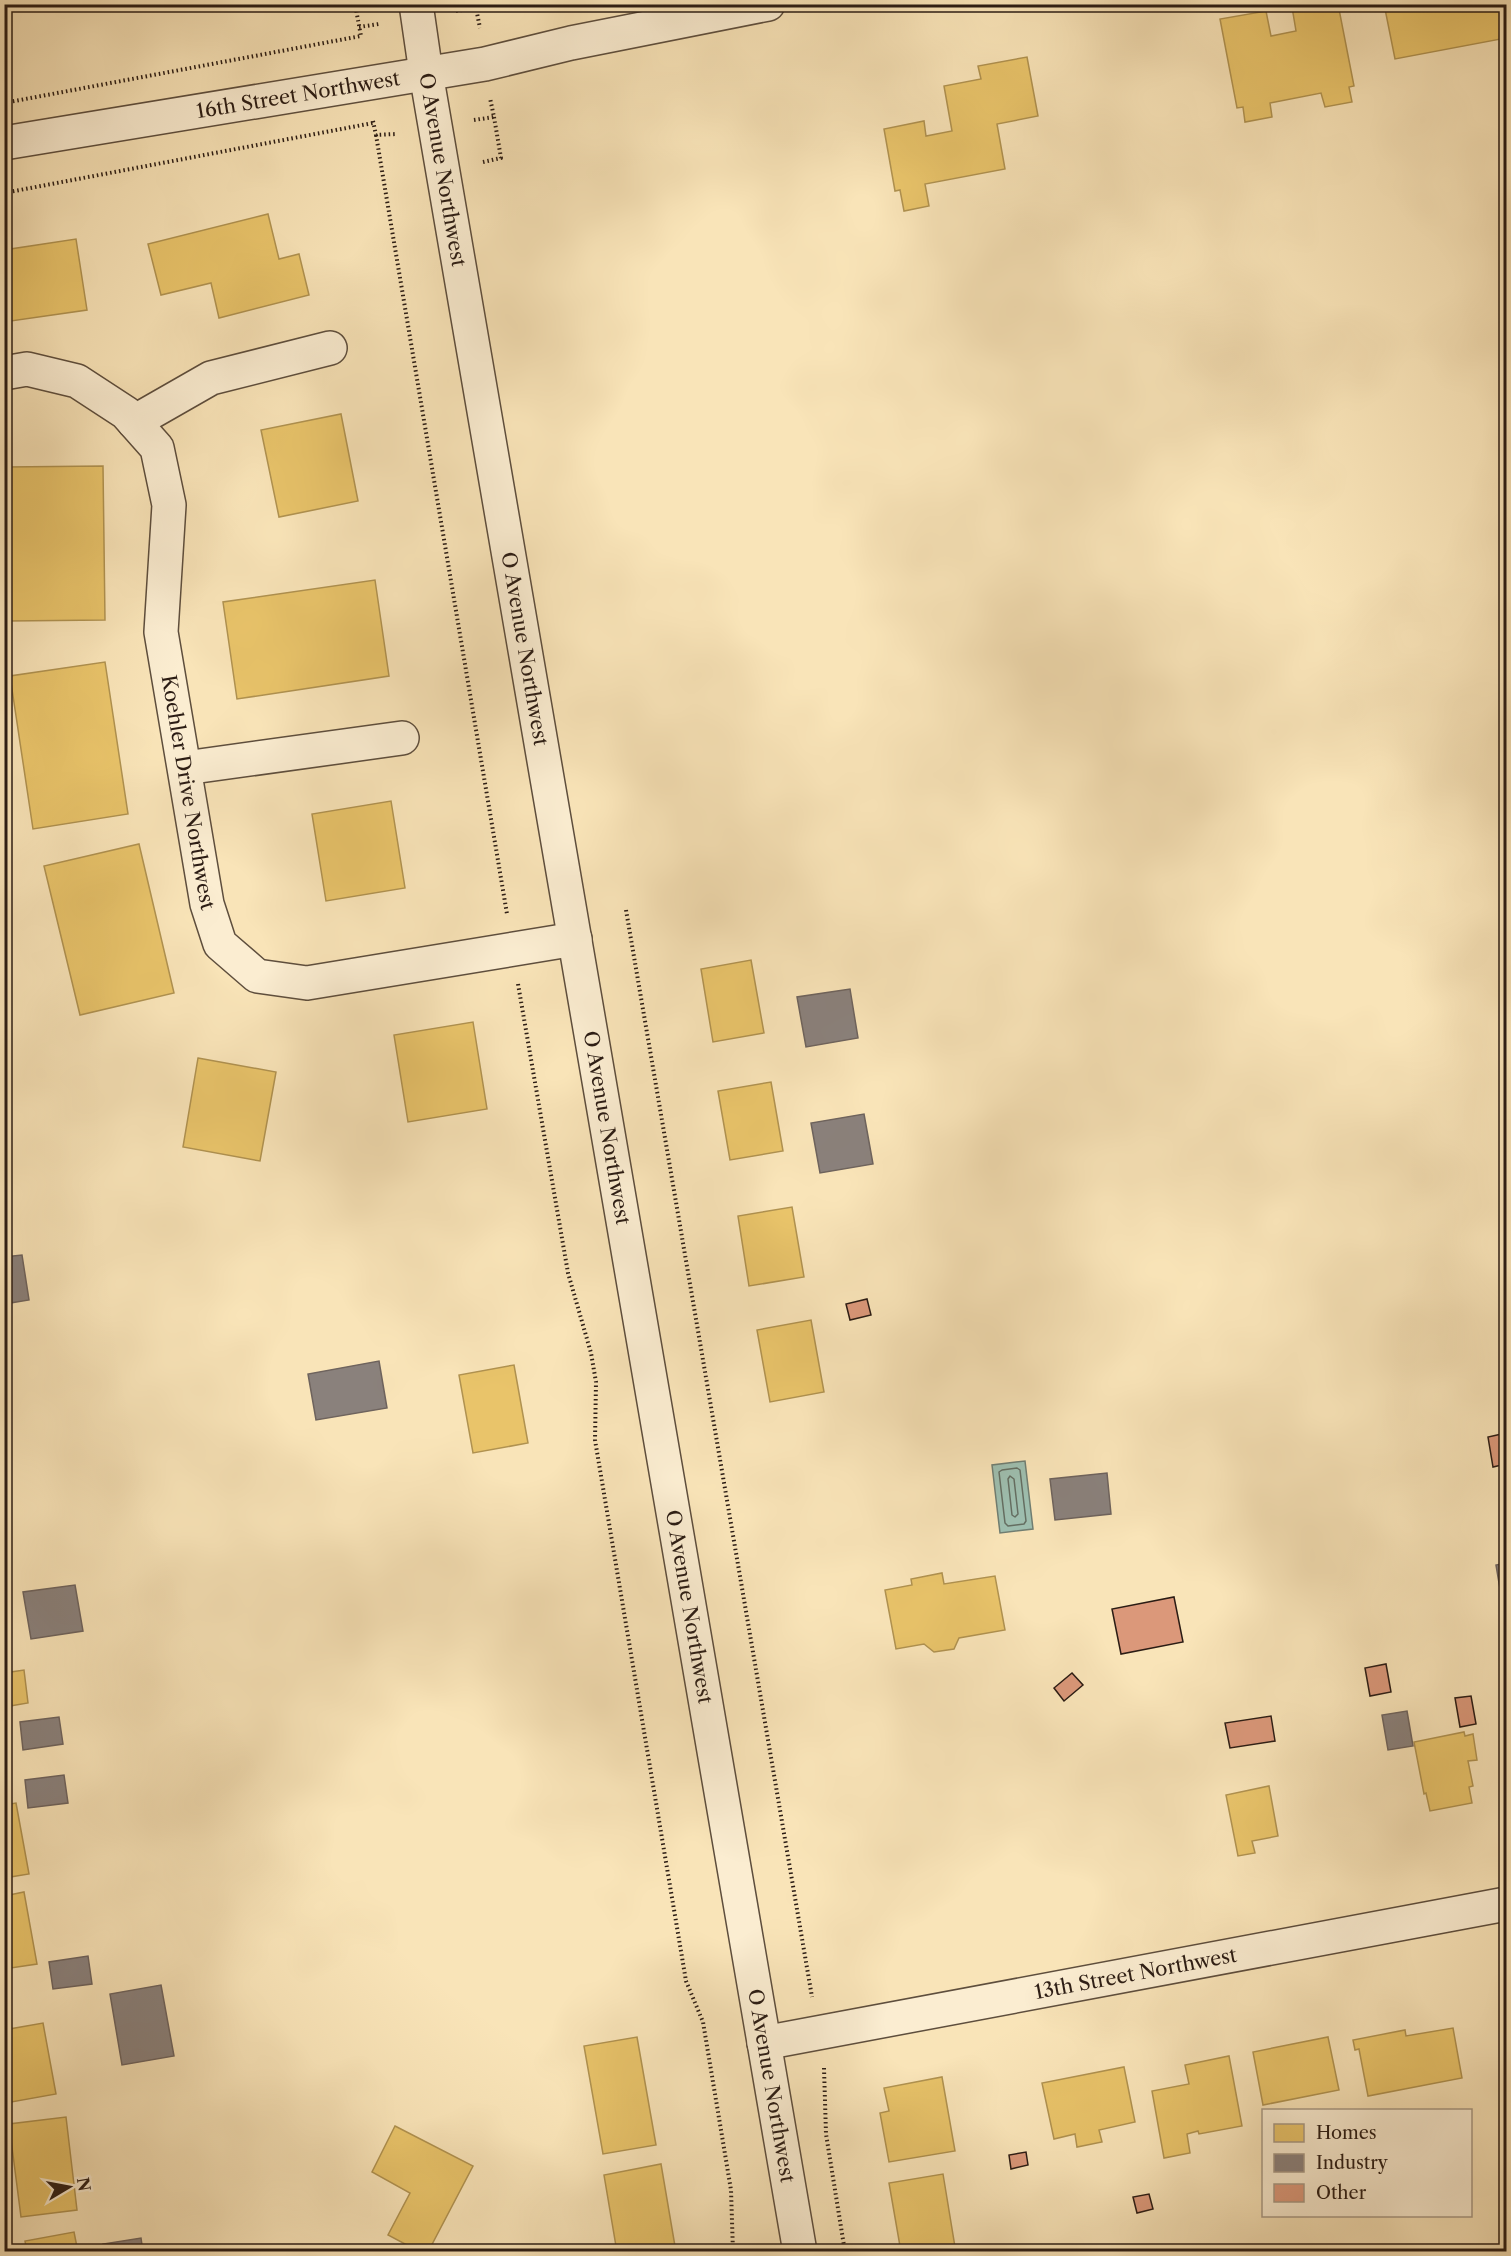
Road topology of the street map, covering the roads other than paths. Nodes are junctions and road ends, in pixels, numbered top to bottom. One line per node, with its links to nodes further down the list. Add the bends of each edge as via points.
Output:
1 (416, 4): 3 (street, O Avenue Northwest)
2 (768, 4): 3 (street, 16th Street Northwest)
3 (426, 73): 4 (street, 16th Street Northwest); 10 (street, O Avenue Northwest)
4 (4, 143)
5 (330, 348): 7 (street, via 211,378)
6 (4, 373): 7 (street, Koehler Drive Northwest, via 27,369 77,381 126,412)
7 (134, 422): 9 (street, Koehler Drive Northwest, via 157,448 169,506 161,632)
8 (402, 738): 9 (street)
9 (185, 768): 10 (street, Koehler Drive Northwest, via 207,904 220,944 257,976 307,983)
10 (575, 939): 12 (street, O Avenue Northwest)
11 (1506, 1904): 12 (street, 13th Street Northwest)
12 (764, 2043): 13 (street, O Avenue Northwest)
13 (800, 2252)

